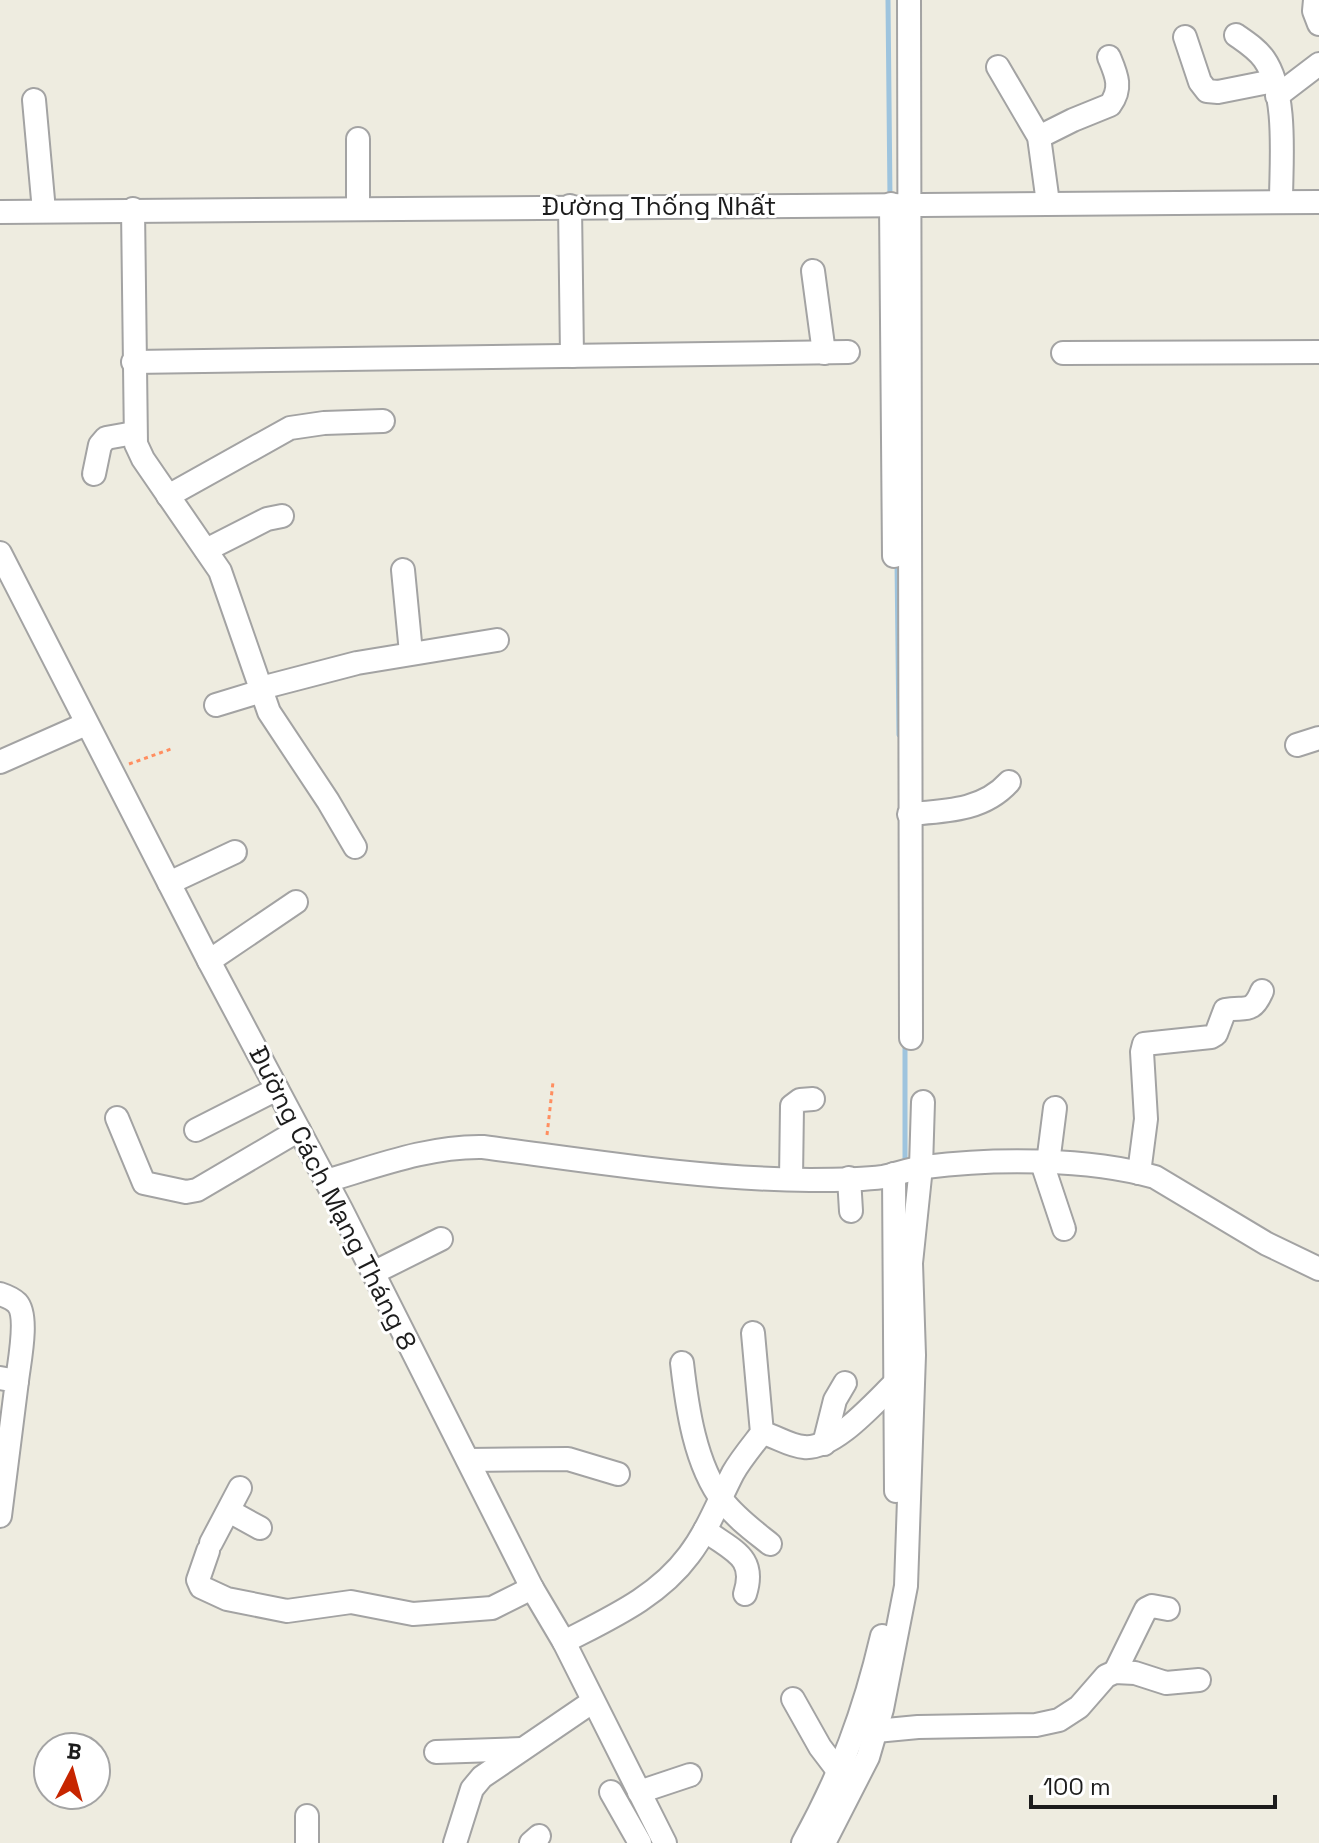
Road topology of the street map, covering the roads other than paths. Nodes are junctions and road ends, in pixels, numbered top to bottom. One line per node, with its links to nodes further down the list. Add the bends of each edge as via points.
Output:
1 (909, 0): 16 (street)
2 (1315, 0): 3 (street)
3 (1319, 24)
4 (1236, 35): 9 (street, via 1266,61)
5 (1185, 37): 9 (street, via 1207,91)
6 (1109, 57): 11 (street, via 1118,81 1110,105)
7 (1319, 64): 9 (street)
8 (998, 67): 11 (street)
9 (1275, 88): 13 (street)
10 (34, 100): 20 (street)
11 (1039, 137): 15 (street)
12 (358, 139): 18 (street)
13 (1281, 202): 14 (street, Đường Thống Nhất); 15 (street, Đường Thống Nhất)
14 (1319, 202)
15 (1048, 203): 16 (street, Đường Thống Nhất)
16 (901, 204): 17 (street, Đường Thống Nhất); 46 (street); 46 (street, via 905,1038)
17 (570, 206): 18 (street, Đường Thống Nhất); 27 (street)
18 (358, 208): 19 (street, Đường Thống Nhất)
19 (133, 209): 20 (street, Đường Thống Nhất); 28 (street)
20 (44, 211): 21 (street, Đường Thống Nhất)
21 (0, 212)
22 (813, 271): 25 (street)
23 (848, 352): 25 (street)
24 (1319, 352): 26 (street)
25 (824, 353): 27 (street)
26 (1063, 353)
27 (572, 356): 28 (street)
28 (133, 362): 30 (street)
29 (383, 421): 32 (street, via 290,428)
30 (134, 433): 31 (street, via 106,438); 32 (street, via 143,459)
31 (94, 474)
32 (168, 496): 34 (street)
33 (282, 516): 34 (street)
34 (206, 550): 39 (street, via 227,588)
35 (2, 564): 41 (street, Đường Cách Mạng Tháng 8)
36 (403, 570): 38 (street)
37 (497, 640): 38 (street)
38 (411, 653): 39 (street)
39 (261, 690): 40 (street); 47 (street, via 275,725)
40 (216, 705)
41 (86, 724): 44 (street); 49 (street, Đường Cách Mạng Tháng 8)
42 (1319, 738): 43 (street)
43 (1297, 745)
44 (0, 762)
45 (1009, 782): 46 (street, via 965,809)
46 (909, 814)
47 (355, 847)
48 (235, 852): 49 (street)
49 (169, 883): 51 (street, Đường Cách Mạng Tháng 8)
50 (296, 902): 51 (street)
51 (209, 961): 53 (street, Đường Cách Mạng Tháng 8)
52 (1262, 991): 62 (street, via 1250,1008 1225,1010 1211,1037 1144,1044 1146,1119)
53 (277, 1089): 58 (street); 59 (street, Đường Cách Mạng Tháng 8)
54 (813, 1099): 64 (street, via 792,1106)
55 (923, 1102): 61 (street)
56 (1055, 1108): 60 (street)
57 (117, 1118): 59 (street, via 144,1183 186,1192 208,1185)
58 (196, 1130)
59 (299, 1130): 65 (street, Đường Cách Mạng Tháng 8)
60 (1045, 1163): 61 (street); 62 (street); 67 (street)
61 (907, 1171): 63 (street); 75 (street); 96 (street, via 914,1355 908,1567)
62 (1139, 1173): 69 (street, via 1168,1183 1267,1244)
63 (849, 1178): 64 (street); 66 (street)
64 (791, 1179): 65 (street, via 692,1174 457,1146)
65 (326, 1181): 70 (street, Đường Cách Mạng Tháng 8)
66 (851, 1211)
67 (1064, 1229)
68 (441, 1239): 70 (street)
69 (1319, 1269)
70 (373, 1273): 79 (street, Đường Cách Mạng Tháng 8)
71 (0, 1294): 74 (street, via 22,1310)
72 (753, 1333): 77 (street)
73 (682, 1363): 82 (street, via 692,1432)
74 (9, 1379): 84 (street)
75 (896, 1382): 78 (street); 99 (street, via 895,1547 889,1603 871,1684)
76 (845, 1383): 78 (street)
77 (762, 1433): 78 (street, via 800,1447); 82 (street)
78 (824, 1444)
79 (468, 1460): 80 (street, via 568,1459); 88 (street, Đường Cách Mạng Tháng 8)
80 (618, 1474)
81 (240, 1488): 83 (street)
82 (721, 1499): 86 (street); 87 (street)
83 (222, 1507): 85 (street); 88 (street, via 198,1580 201,1587 227,1599 287,1611 351,1602 413,1614 492,1608)
84 (0, 1516)
85 (260, 1528)
86 (705, 1530): 89 (street, via 747,1562); 91 (street, via 688,1557 642,1600)
87 (770, 1544)
88 (532, 1588): 91 (street, Đường Cách Mạng Tháng 8)
89 (745, 1594)
90 (1168, 1609): 92 (street, via 1146,1609)
91 (564, 1642): 95 (street, Đường Cách Mạng Tháng 8)
92 (1115, 1672): 93 (street, via 1166,1683); 96 (street, via 1059,1720)
93 (1199, 1680)
94 (793, 1699): 99 (street)
95 (592, 1702): 97 (street); 102 (street, Đường Cách Mạng Tháng 8)
96 (876, 1731): 109 (street)
97 (522, 1749): 98 (street); 105 (street, via 472,1789)
98 (436, 1752)
99 (839, 1772): 108 (street)
100 (690, 1775): 102 (street)
101 (611, 1792): 106 (street)
102 (639, 1792): 107 (street, Đường Cách Mạng Tháng 8)
103 (307, 1816): 104 (street)
104 (307, 1843)
105 (455, 1843)
106 (640, 1843)
107 (665, 1843)
108 (803, 1843)
109 (824, 1843)

